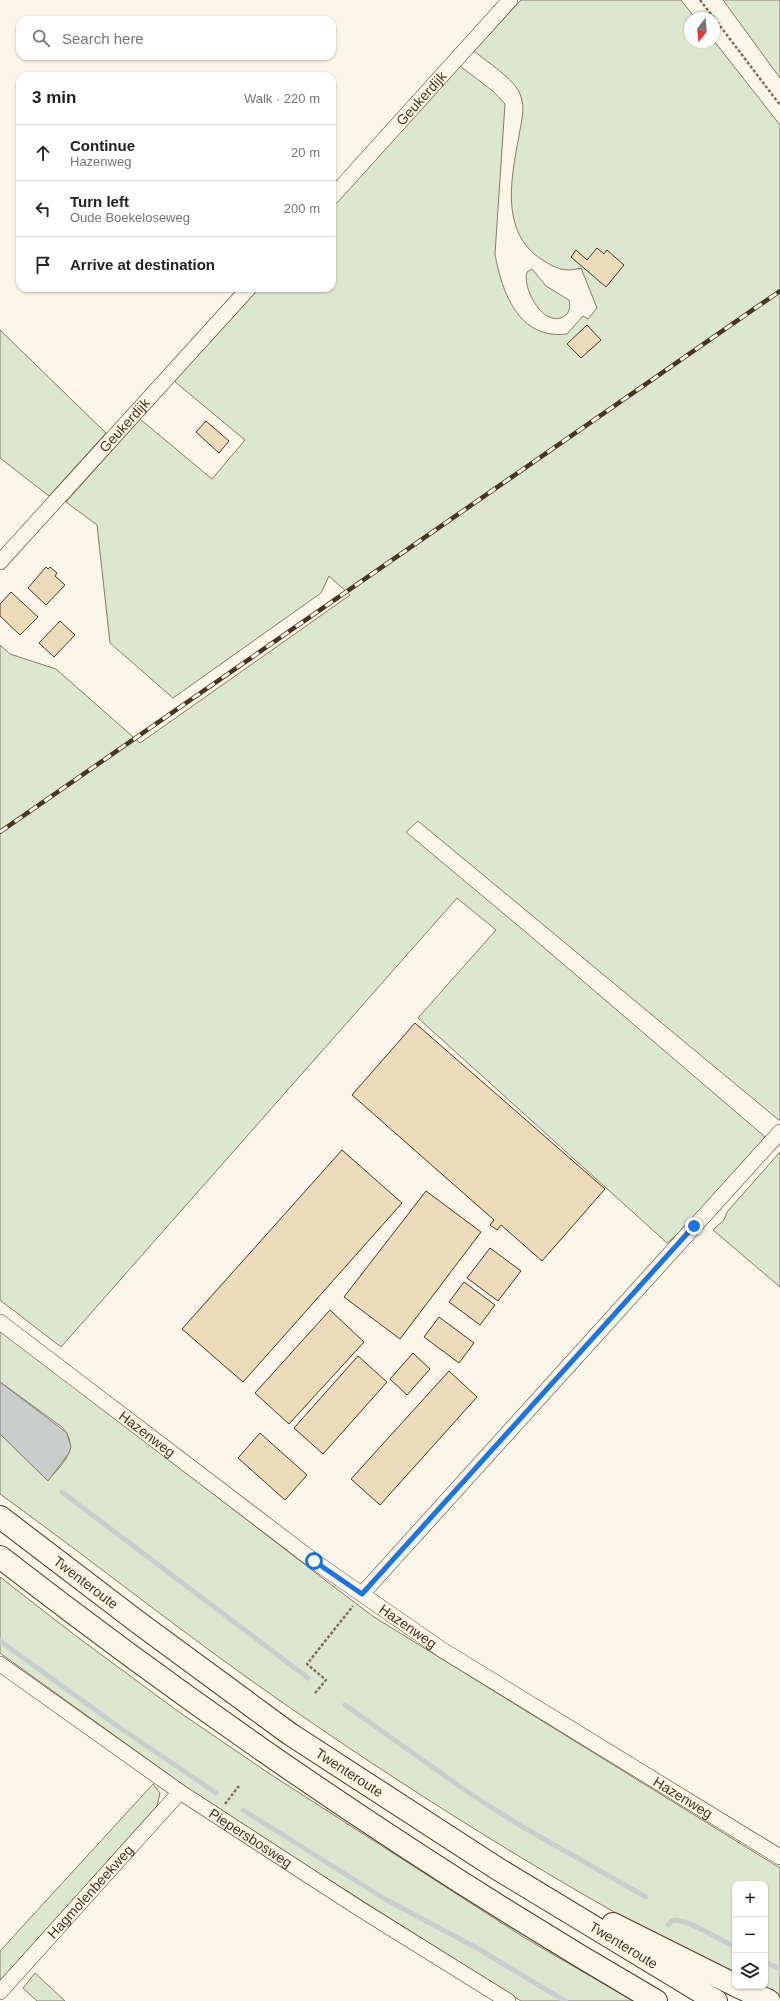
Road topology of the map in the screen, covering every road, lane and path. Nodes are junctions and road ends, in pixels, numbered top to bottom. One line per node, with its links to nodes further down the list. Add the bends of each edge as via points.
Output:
1 (510, 0): 6 (street, Geukerdijk)
2 (700, 0): 3 (path)
3 (709, 12)
4 (720, 26): 5 (path)
5 (780, 105)
6 (336, 193)
7 (245, 292): 8 (street, Geukerdijk)
8 (0, 562)
9 (780, 1132): 13 (street)
10 (0, 1322): 13 (street, Hazenweg, via 314,1561)
11 (0, 1517): 20 (highway, Twenteroute, via 290,1734)
12 (0, 1557): 25 (highway, via 130,1657 384,1833 495,1905)
13 (362, 1594): 15 (path, via 307,1664 326,1680); 19 (street, Hazenweg, via 441,1649)
14 (0, 1664): 17 (street, Piepersbosweg)
15 (315, 1693)
16 (239, 1786): 18 (path)
17 (180, 1792): 18 (street, Piepersbosweg); 23 (street, Hagmolenbeekweg)
18 (216, 1815): 24 (street, Piepersbosweg)
19 (780, 1857)
20 (498, 1869): 21 (highway); 26 (highway, Twenteroute)
21 (732, 1984)
22 (743, 1989): 27 (highway)
23 (0, 1992)
24 (508, 2001)
25 (656, 2001)
26 (716, 2001)
27 (769, 2001)

